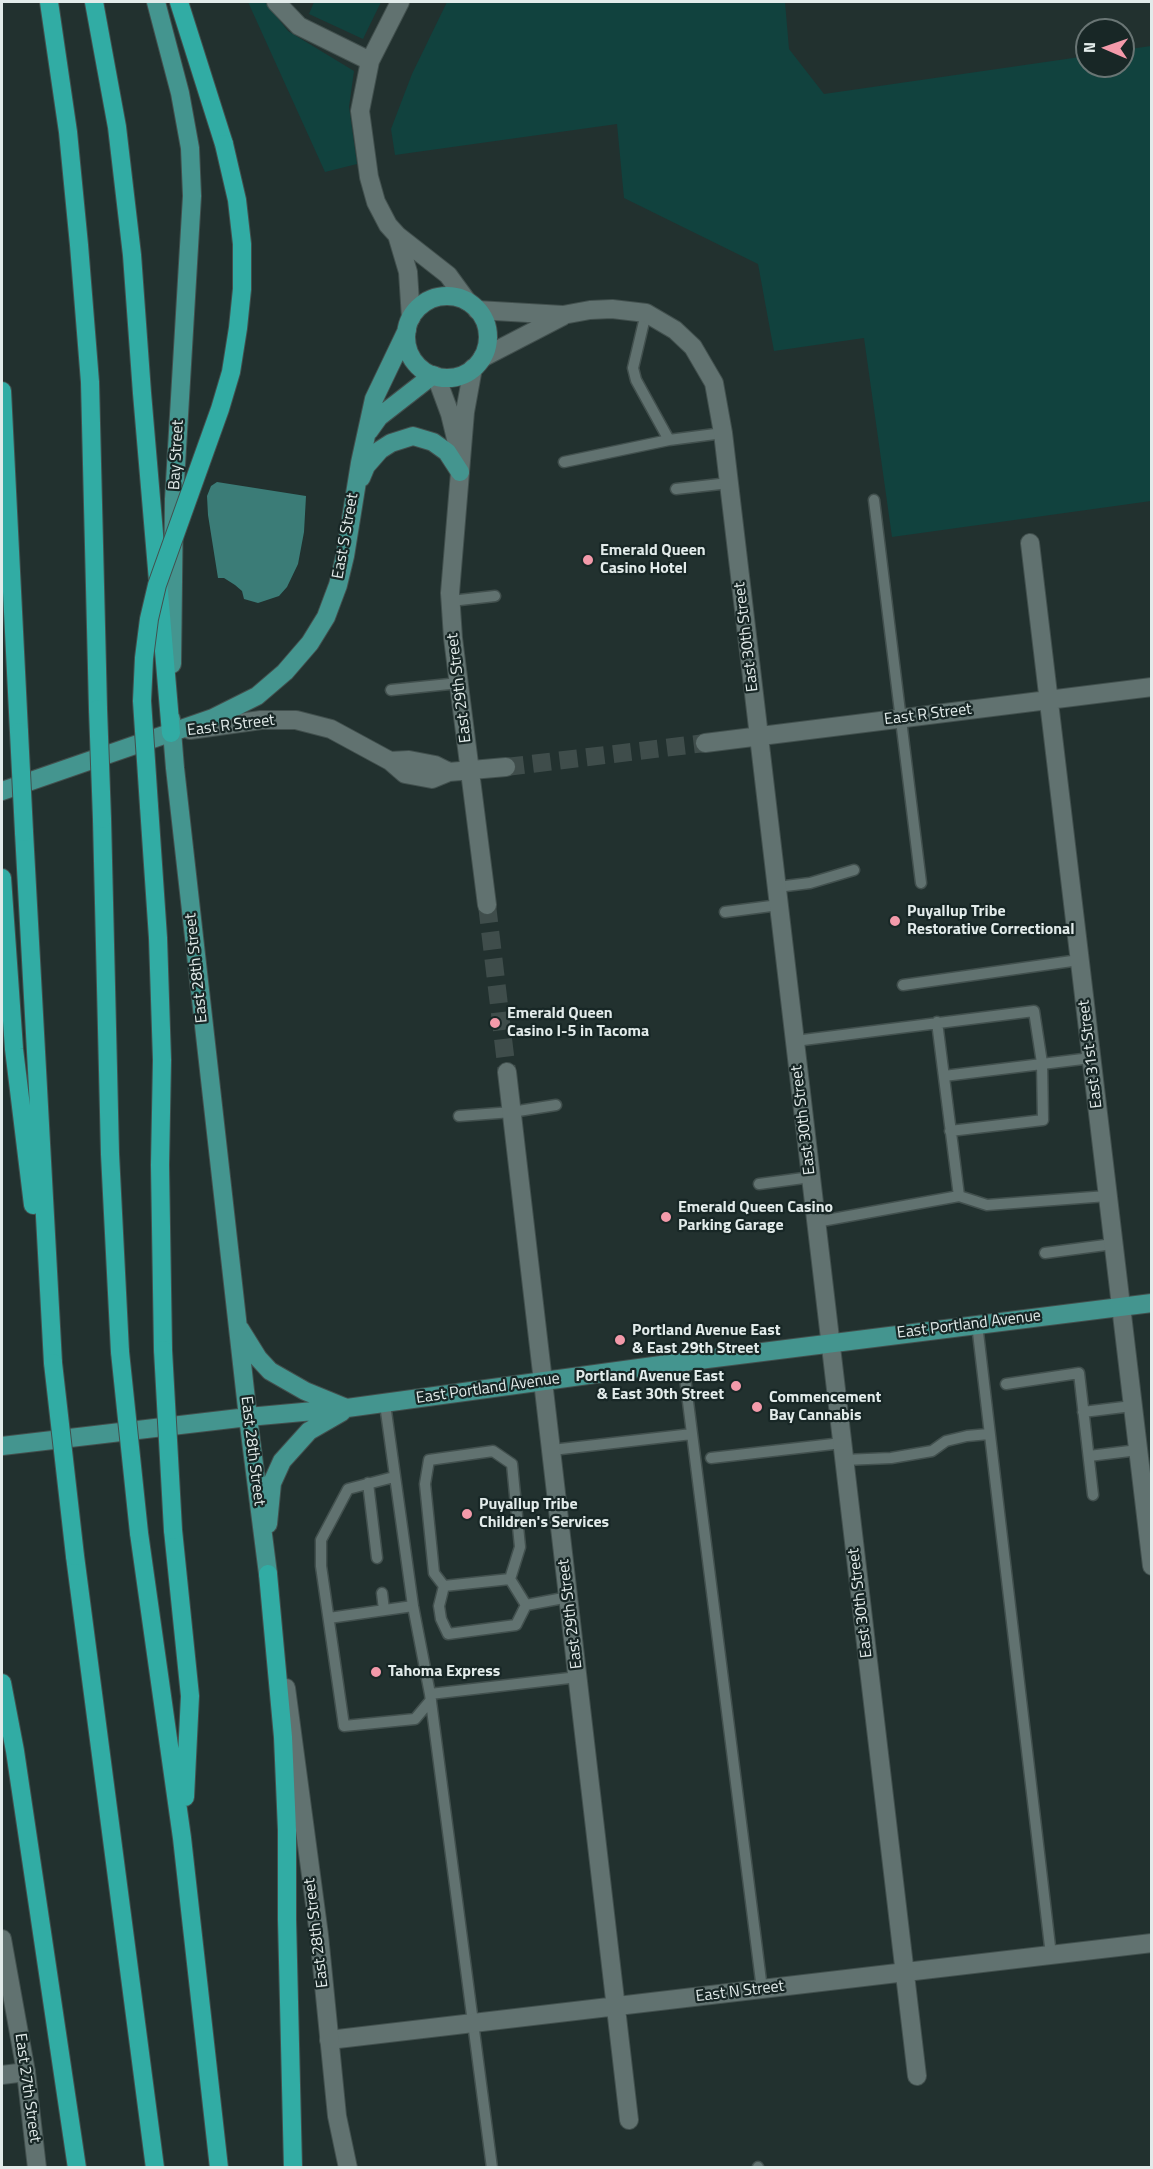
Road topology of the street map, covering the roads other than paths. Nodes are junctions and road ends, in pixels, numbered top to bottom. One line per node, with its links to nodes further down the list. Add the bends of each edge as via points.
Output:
1 (49, 2): 105 (highway, bridge, via 68,132 90,382 110,1142 120,1352 139,1533)
2 (94, 2): 33 (highway, via 117,127 132,255)
3 (156, 2): 33 (main road, Bay Street, via 180,93 190,148 192,196 174,499)
4 (179, 2): 105 (highway, bridge, via 224,144 242,244 242,289 231,372 157,585 149,619 142,701 162,1060 163,1350 173,1530 190,1696)
5 (276, 2): 7 (street, via 299,26)
6 (400, 2): 7 (street)
7 (370, 62): 8 (street, via 360,111 365,152 376,202)
8 (397, 235): 9 (street, via 448,275); 12 (street, via 408,272)
9 (472, 305): 11 (street, East 30th Street); 12 (main road, via 442,296 419,307); 13 (main road, via 488,333 487,346)
10 (646, 314): 11 (street, East 30th Street, via 612,309); 16 (street, East 30th Street, via 675,330 693,347 714,383); 18 (lane, via 633,368)
11 (563, 315): 13 (street, East 30th Street)
12 (409, 324): 14 (main road, via 406,342 410,354 416,364); 17 (main road, East S Street, via 374,399)
13 (478, 363): 14 (main road, via 462,375); 20 (street, East 29th Street, via 465,412)
14 (435, 376): 17 (main road, East S Street, via 379,417); 20 (street, East 29th Street, via 450,414)
15 (2, 391): 71 (highway, bridge)
16 (723, 433): 18 (lane); 21 (street, East 30th Street)
17 (366, 435): 23 (main road, East S Street)
18 (669, 440): 19 (lane)
19 (564, 462)
20 (460, 472): 23 (main road, via 447,452 433,442 422,437 404,438 380,450 366,466); 27 (street, East 29th Street)
21 (729, 483): 22 (lane); 34 (street, East 30th Street)
22 (676, 489)
23 (355, 490): 33 (main road, East S Street, via 338,585 326,617 310,643 257,696)
24 (874, 500): 32 (lane)
25 (1030, 543): 31 (street, East 31st Street)
26 (495, 596): 27 (lane)
27 (451, 601): 28 (street, East 29th Street)
28 (459, 683): 30 (lane); 37 (street, East 29th Street)
29 (1152, 687): 31 (street, East R Street)
30 (391, 690)
31 (1049, 699): 32 (street, East R Street); 46 (street, East 31st Street)
32 (902, 718): 34 (street, East R Street); 41 (lane)
33 (171, 733): 37 (street, East R Street, via 261,720 296,720 331,729 390,761 409,760 449,772); 38 (main road); 68 (main road, East 28th Street)
34 (759, 736): 35 (street, East R Street); 42 (street, East 30th Street)
35 (705, 743)
36 (506, 767): 37 (street, East R Street)
37 (470, 771): 43 (street, East 29th Street)
38 (2, 791)
39 (854, 870): 42 (lane, via 810,883)
40 (2, 878): 71 (highway, via 14,1048)
41 (921, 883)
42 (777, 887): 44 (street, East 30th Street)
43 (487, 905)
44 (779, 905): 45 (lane); 49 (street, East 30th Street)
45 (725, 912)
46 (1080, 960): 47 (lane); 50 (street, East 31st Street)
47 (903, 984)
48 (937, 1022): 49 (lane); 51 (lane, via 1035,1011); 53 (lane)
49 (795, 1041): 58 (street, East 30th Street)
50 (1091, 1058): 51 (lane); 61 (street, East 31st Street)
51 (1042, 1063): 53 (lane); 57 (lane, via 1043,1120)
52 (507, 1072): 55 (street, East 29th Street)
53 (944, 1076): 57 (lane)
54 (556, 1105): 55 (lane)
55 (512, 1112): 56 (lane); 72 (street, East 29th Street)
56 (459, 1116)
57 (950, 1131): 60 (lane)
58 (811, 1177): 59 (lane); 62 (street, East 30th Street)
59 (759, 1184)
60 (959, 1196): 61 (lane, via 987,1205); 62 (lane)
61 (1107, 1196): 63 (street, East 31st Street)
62 (816, 1222): 69 (street, East 30th Street)
63 (1113, 1244): 64 (lane); 66 (street, East 31st Street)
64 (1045, 1253)
65 (1152, 1303): 66 (main road, East Portland Avenue)
66 (1120, 1306): 67 (main road, East Portland Avenue); 75 (street, East 31st Street)
67 (977, 1324): 69 (main road, East Portland Avenue); 80 (lane)
68 (237, 1325): 76 (main road, via 270,1371); 78 (main road, East 28th Street)
69 (831, 1343): 70 (main road, East Portland Avenue); 84 (street, East 30th Street)
70 (683, 1362): 72 (main road, East Portland Avenue); 79 (lane)
71 (53, 1364): 120 (highway, bridge)
72 (544, 1380): 74 (main road, East Portland Avenue); 82 (street, East 29th Street)
73 (1006, 1384): 77 (lane, via 1079,1373)
74 (385, 1404): 76 (main road, East Portland Avenue); 87 (lane)
75 (1132, 1406): 77 (lane); 83 (street, East 31st Street)
76 (347, 1408): 78 (main road, East Portland Avenue); 90 (main road, via 309,1431 282,1461 272,1483)
77 (1083, 1412): 85 (lane)
78 (248, 1417): 81 (main road, East Portland Avenue); 90 (main road, East 28th Street)
79 (692, 1434): 82 (lane); 110 (lane)
80 (989, 1434): 84 (lane, via 946,1441 932,1451 891,1458); 108 (lane)
81 (2, 1446)
82 (552, 1450): 97 (street, East 29th Street)
83 (1138, 1450): 85 (lane); 92 (street, East 31st Street)
84 (843, 1451): 86 (lane); 109 (street, East 30th Street)
85 (1089, 1456): 89 (lane)
86 (711, 1458)
87 (394, 1478): 88 (lane); 99 (lane)
88 (368, 1484): 91 (lane); 101 (lane, via 348,1489 321,1540)
89 (1093, 1495)
90 (264, 1543): 93 (main road, East 28th Street)
91 (377, 1558)
92 (1152, 1566)
93 (268, 1574): 113 (street, East 28th Street, via 292,1728); 122 (highway, via 284,1737)
94 (510, 1579): 95 (lane); 95 (lane, via 520,1548 512,1464 493,1451 429,1460 425,1484 434,1572); 98 (lane)
95 (444, 1586): 98 (lane, via 439,1606 448,1634 516,1625)
96 (382, 1593): 100 (lane)
97 (569, 1597): 98 (lane); 102 (street, East 29th Street)
98 (526, 1605)
99 (413, 1606): 100 (lane); 104 (lane)
100 (384, 1610): 101 (lane)
101 (329, 1618): 104 (lane, via 344,1726 415,1719)
102 (578, 1677): 104 (lane); 111 (street, East 29th Street)
103 (2, 1683): 119 (highway)
104 (430, 1697): 112 (lane)
105 (183, 1838): 121 (highway)
106 (2, 1939): 114 (street, East 27th Street)
107 (1152, 1943): 108 (street, East N Street)
108 (1051, 1955): 109 (street, East N Street)
109 (904, 1972): 110 (street, East N Street); 116 (street, East 30th Street)
110 (762, 1989): 111 (street, East N Street)
111 (616, 2007): 112 (street, East N Street); 117 (street, East 29th Street)
112 (472, 2023): 113 (street, East N Street); 124 (lane)
113 (329, 2040): 123 (street, East 28th Street, via 337,2116)
114 (26, 2072): 115 (street); 118 (street, East 27th Street)
115 (2, 2075)
116 (917, 2076)
117 (629, 2120)
118 (37, 2168)
119 (77, 2168)
120 (155, 2168)
121 (219, 2168)
122 (293, 2168)
123 (348, 2168)
124 (492, 2168)

